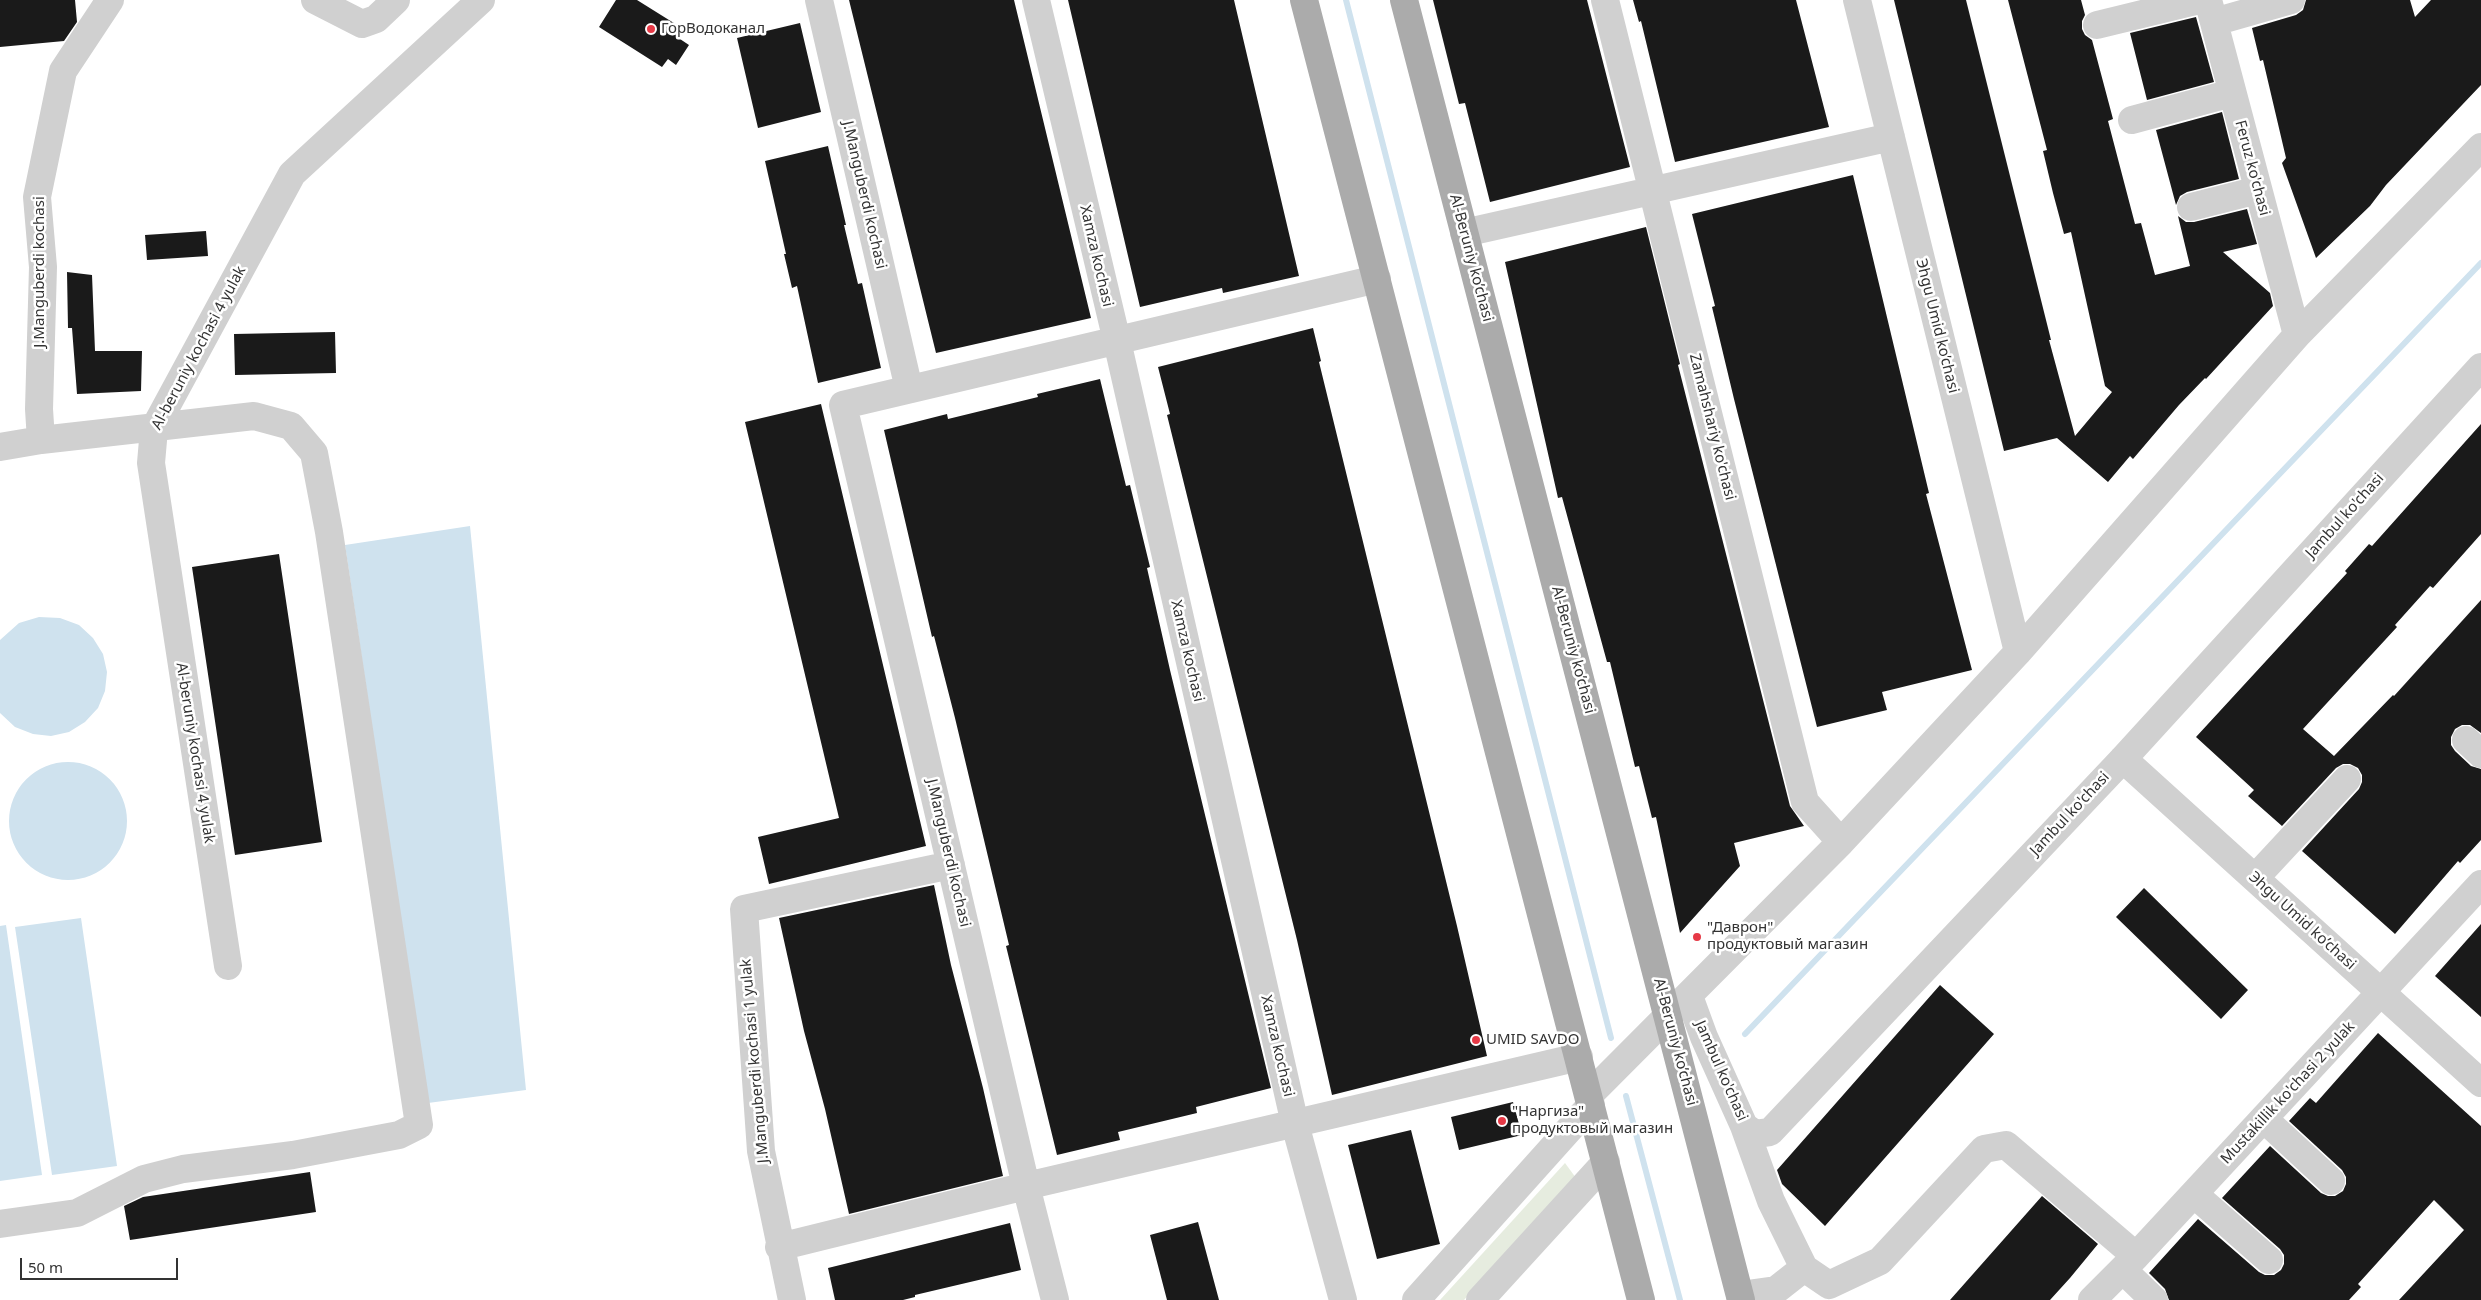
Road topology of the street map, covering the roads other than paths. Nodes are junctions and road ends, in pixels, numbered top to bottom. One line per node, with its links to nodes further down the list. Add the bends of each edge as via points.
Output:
1 (110, 0): 28 (street, J.Manguberdi kochasi, via 63,71 37,197 43,267 38,409)
2 (315, 0): 3 (street, via 362,24 376,20)
3 (396, 0)
4 (481, 0): 27 (street, Al-beruniy kochasi 4 yulak, via 292,174)
5 (819, 0): 26 (street, J.Manguberdi kochasi)
6 (1036, 0): 24 (street, Xamza kochasi)
7 (1304, 0): 22 (main road)
8 (1404, 0): 21 (main road, Al-Beruniy ko’chasi)
9 (1606, 0): 18 (street, Zamahshariy ko'chasi)
10 (1857, 0): 16 (street, Эhgu Umid ko’chasi)
11 (2291, 0): 12 (street)
12 (2207, 7): 13 (street); 14 (street, Feruz ko'chasi)
13 (2097, 25)
14 (2232, 93): 15 (street); 19 (street, Feruz ko'chasi)
15 (2132, 120)
16 (1891, 137): 18 (street); 30 (street, Эhgu Umid ko’chasi)
17 (2481, 147): 23 (street, Jambul ko'chasi)
18 (1653, 190): 21 (street); 33 (street, Zamahshariy ko'chasi, via 1805,802)
19 (2258, 190): 20 (street); 23 (street, Feruz ko'chasi)
20 (2191, 206)
21 (1464, 233): 40 (main road, Al-Beruniy ko’chasi)
22 (1377, 279): 24 (street); 41 (main road)
23 (2297, 335): 30 (street, Jambul ko'chasi)
24 (1117, 341): 26 (street); 45 (street, Xamza kochasi)
25 (2481, 367): 31 (street, Jambul ko'chasi)
26 (909, 389): 34 (street, J.Manguberdi kochasi, via 844,405)
27 (154, 429): 28 (street); 37 (street, Al-beruniy kochasi 4 yulak, via 151,463); 51 (street, via 254,416 291,426 314,453 329,532 419,1125 400,1135 144,1178 77,1213)
28 (41, 440): 29 (street)
29 (0, 447)
30 (2018, 652): 33 (street, Jambul ko'chasi)
31 (2123, 759): 35 (street, Эhgu Umid ko’chasi); 46 (street, Jambul ko'chasi, via 1770,1132 1755,1134)
32 (2347, 779): 35 (street)
33 (1841, 842): 39 (street, Jambul ko'chasi)
34 (951, 865): 49 (street, J.Manguberdi kochasi); 52 (street, J.Manguberdi kochasi 1 yulak, via 744,909 760,1151)
35 (2255, 878): 38 (street, Эhgu Umid ko’chasi)
36 (2481, 884): 38 (street, Mustakillik ko'chasi 2 yulak)
37 (228, 966)
38 (2382, 993): 42 (street, Эhgu Umid ko’chasi); 44 (street, Mustakillik ko'chasi 2 yulak)
39 (1689, 996): 40 (street, Jambul ko'chasi); 46 (street, Jambul ko'chasi)
40 (1668, 1017): 43 (street, Jambul ko'chasi); 56 (main road, Al-Beruniy ko’chasi)
41 (1579, 1057): 43 (main road); 45 (street)
42 (2481, 1083)
43 (1590, 1100): 47 (main road); 60 (street, Jambul ko'chasi)
44 (2264, 1119): 48 (street); 50 (street, Mustakillik ko'chasi 2 yulak)
45 (1295, 1124): 49 (street); 59 (street, Xamza kochasi)
46 (1744, 1126): 55 (street, via 1771,1201)
47 (1606, 1162): 61 (street); 62 (main road)
48 (2331, 1181)
49 (1026, 1186): 52 (street); 58 (street, J.Manguberdi kochasi)
50 (2194, 1194): 53 (street); 54 (street, Mustakillik ko'chasi 2 yulak)
51 (0, 1224)
52 (779, 1247): 57 (street, J.Manguberdi kochasi 1 yulak)
53 (2269, 1260)
54 (2129, 1263): 55 (street, via 2006,1145 1984,1149 1880,1261 1829,1285); 63 (street, Mustakillik ko'chasi 2 yulak); 64 (street)
55 (1804, 1268): 56 (street, via 1776,1290)
56 (1741, 1297)
57 (792, 1300)
58 (1055, 1300)
59 (1343, 1300)
60 (1416, 1300)
61 (1480, 1300)
62 (1641, 1300)
63 (2092, 1300)
64 (2154, 1300)

